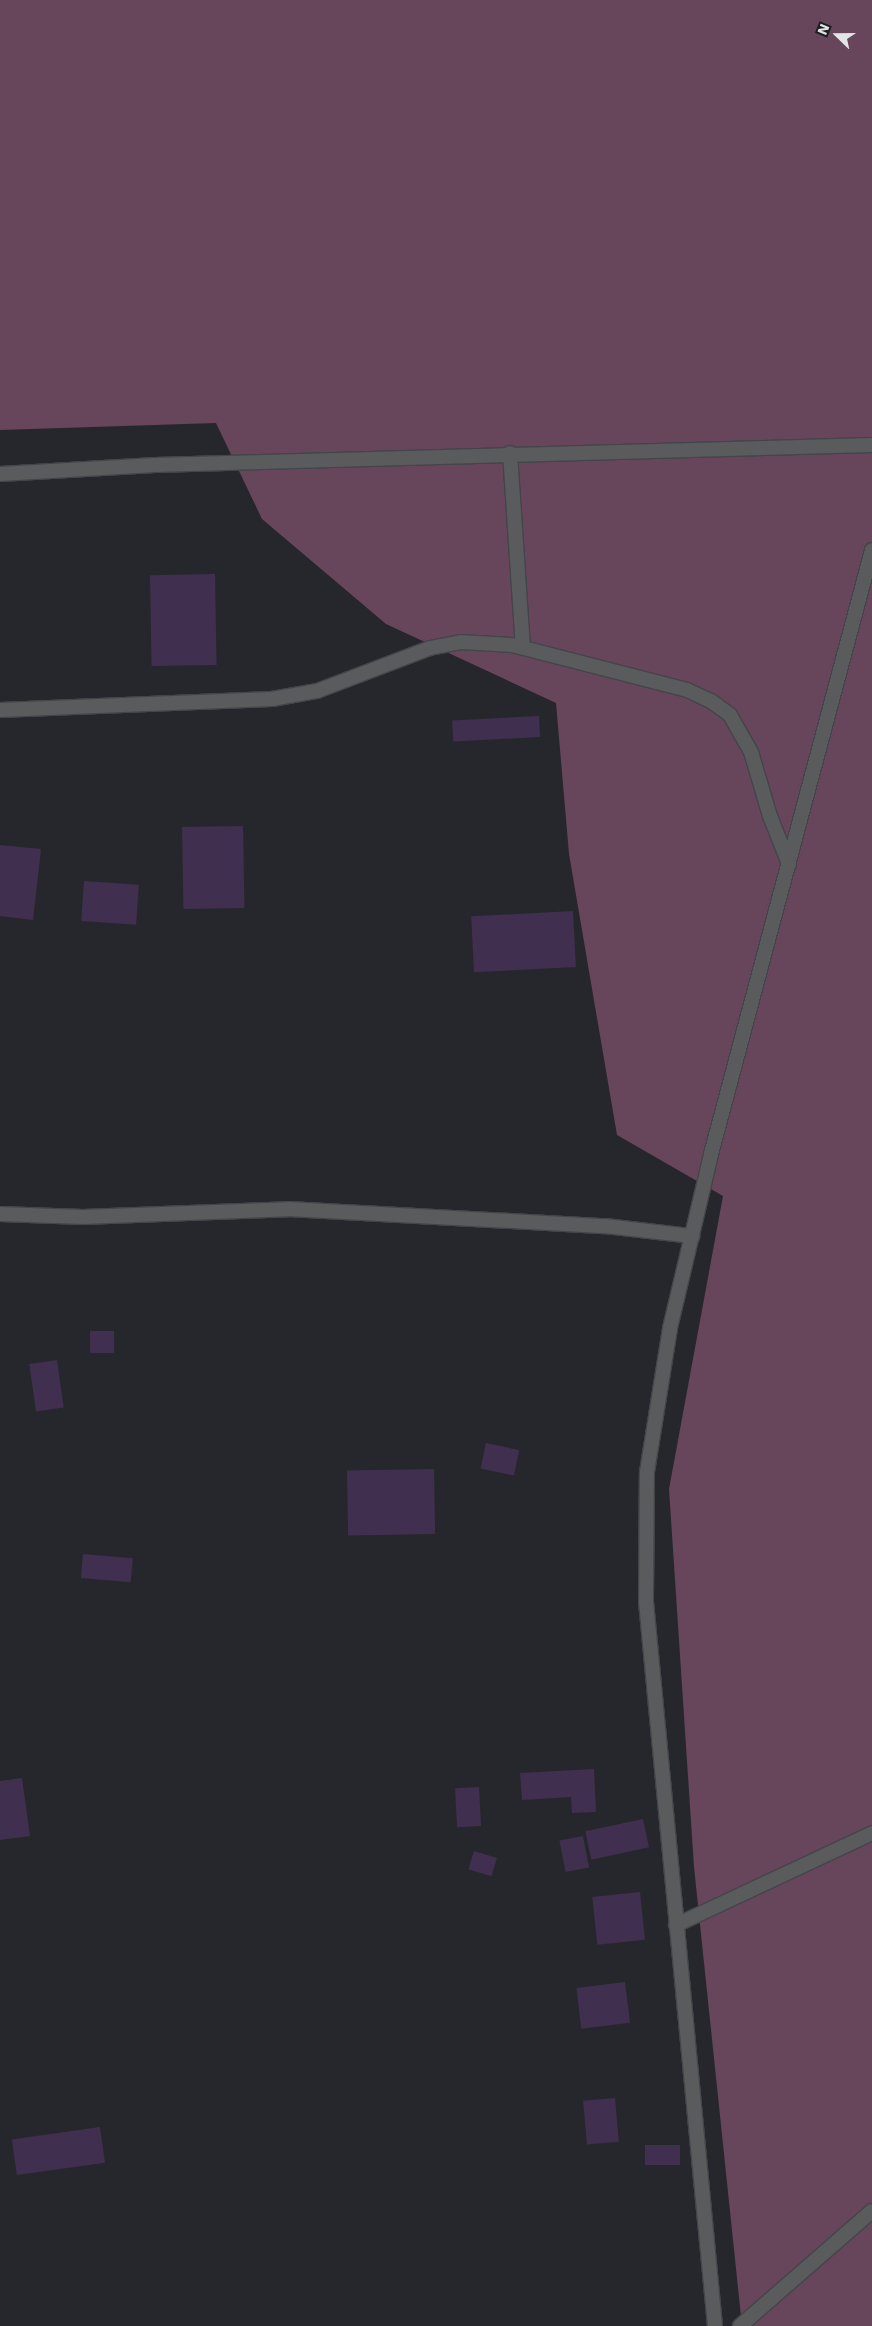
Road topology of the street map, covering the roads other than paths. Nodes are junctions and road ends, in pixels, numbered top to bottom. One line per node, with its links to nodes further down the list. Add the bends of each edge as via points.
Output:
1 (872, 445): 2 (street)
2 (510, 454): 3 (street, via 155,465); 5 (street)
3 (0, 474)
4 (872, 550): 7 (street)
5 (523, 648): 6 (street, via 485,641 430,648 317,691 272,699); 7 (street, via 687,690 711,701 730,715 751,752 770,816)
6 (0, 710)
7 (789, 864): 9 (street)
8 (0, 1214): 9 (street, via 83,1216 288,1209 605,1226)
9 (692, 1236): 11 (street, via 655,1407 645,1525 646,1602)
10 (872, 1834): 11 (street)
11 (676, 1925): 13 (street)
12 (872, 2210): 14 (street)
13 (715, 2326)
14 (740, 2326)

